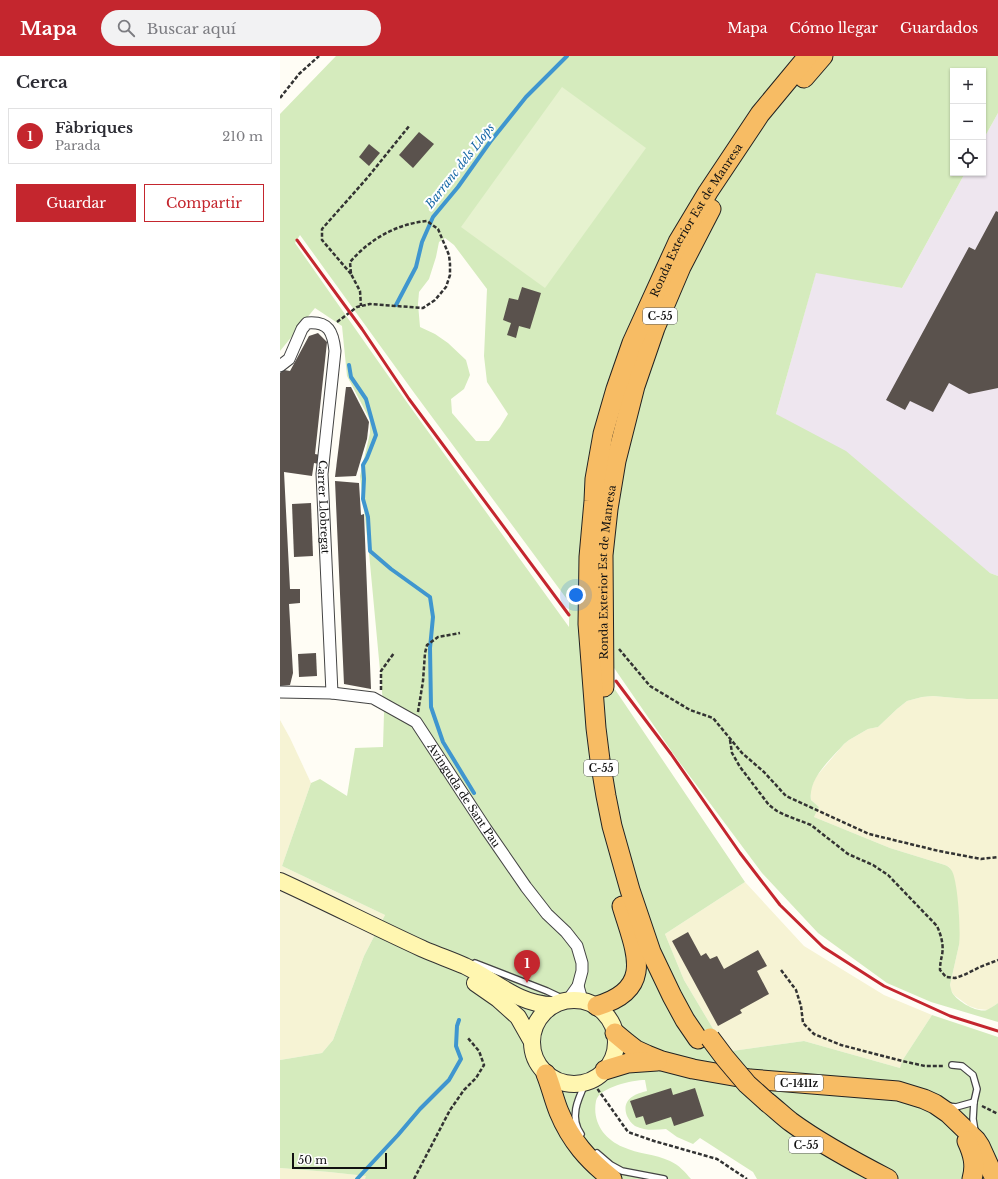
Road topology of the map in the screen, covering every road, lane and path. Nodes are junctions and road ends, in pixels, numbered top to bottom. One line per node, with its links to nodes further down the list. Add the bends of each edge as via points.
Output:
1 (319, 56): 4 (path)
2 (808, 56): 10 (highway, Ronda Exterior Est de Manresa / C-55, via 760,114 678,242 632,343 603,434)
3 (822, 56): 12 (highway, Ronda Exterior Est de Manresa / C-55, via 749,147 720,194 681,267 655,328 629,408 608,509 603,555)
4 (280, 98)
5 (410, 125): 6 (path, via 322,229 322,240)
6 (351, 274): 7 (path, via 360,291); 7 (path, via 350,262 378,237 397,227 420,222 426,221 438,229 449,255 450,275 446,287 435,300 423,308 370,304)
7 (361, 306): 8 (path)
8 (326, 326): 9 (street, via 307,324 302,329 289,359); 15 (street, Carrer Llobregat, via 333,336 335,351 322,474)
9 (280, 366)
10 (595, 479): 24 (highway, via 585,525 579,602 583,723 601,834 635,950 636,970 633,982 626,992 615,1000); 27 (highway, Ronda Exterior Est de Manresa / C-55, via 589,557 588,624 596,722 606,796 630,890 652,952 685,1020)
11 (460, 633): 17 (path, via 438,637 427,645)
12 (604, 646): 18 (path, via 616,646 650,686 690,710 713,718); 27 (highway, Ronda Exterior Est de Manresa / C-55, via 604,695 610,754 628,853 665,958)
13 (394, 653): 16 (path, via 381,671 380,687)
14 (280, 692): 15 (street, Avinguda de Sant Pau)
15 (332, 692): 16 (street, Avinguda de Sant Pau, via 373,698)
16 (384, 704): 17 (street, Avinguda de Sant Pau)
17 (416, 722): 24 (street, Avinguda de Sant Pau, via 526,887 577,946 582,971)
18 (730, 739): 19 (path, via 786,796 869,834 981,859); 22 (path, via 732,753 769,805 811,825 848,854 888,875 937,926 942,944 940,970 946,977 955,978)
19 (998, 857)
20 (280, 881): 21 (main road)
21 (439, 956): 24 (main road, via 465,966 533,1003 543,1005); 28 (main road, via 508,1007 518,1017)
22 (998, 960)
23 (781, 970): 30 (path, via 796,990 803,1023 814,1034 841,1045 902,1061 925,1066)
24 (574, 999): 25 (main road, via 605,1013 612,1022); 28 (main road, via 542,1014 534,1026)
25 (615, 1033): 29 (highway, via 636,1050); 32 (main road, via 615,1053 611,1062)
26 (467, 1037): 43 (path, via 479,1051 484,1065 450,1110)
27 (704, 1038): 33 (highway, Ronda Exterior Est de Manresa / C-55, via 717,1065)
28 (531, 1040): 31 (main road, via 535,1059)
29 (662, 1061): 32 (highway, via 628,1063); 35 (highway, C-1411z, via 750,1078 898,1091)
30 (952, 1065): 34 (lane, via 962,1066 973,1075 977,1089)
31 (546, 1074): 32 (main road, via 568,1084 580,1084); 38 (highway, via 564,1124)
32 (594, 1077): 38 (lane, via 576,1102 575,1120); 46 (path, via 601,1095 628,1132 717,1159)
33 (760, 1102): 41 (highway, C-55); 47 (highway, C-55, via 767,1115 798,1140)
34 (974, 1102): 35 (lane, via 956,1107); 36 (path); 39 (lane)
35 (935, 1104): 37 (highway)
36 (998, 1114)
37 (959, 1123): 39 (highway); 50 (highway, via 974,1162)
38 (579, 1139): 42 (lane, via 580,1155); 44 (highway, via 595,1165)
39 (976, 1140): 51 (highway)
40 (591, 1147): 45 (lane, via 611,1165 622,1170)
41 (852, 1161): 48 (highway, C-55); 49 (highway, via 874,1165)
42 (587, 1165)
43 (414, 1179)
44 (612, 1179)
45 (664, 1179)
46 (747, 1179)
47 (866, 1179)
48 (888, 1179)
49 (901, 1179)
50 (972, 1179)
51 (995, 1179)

